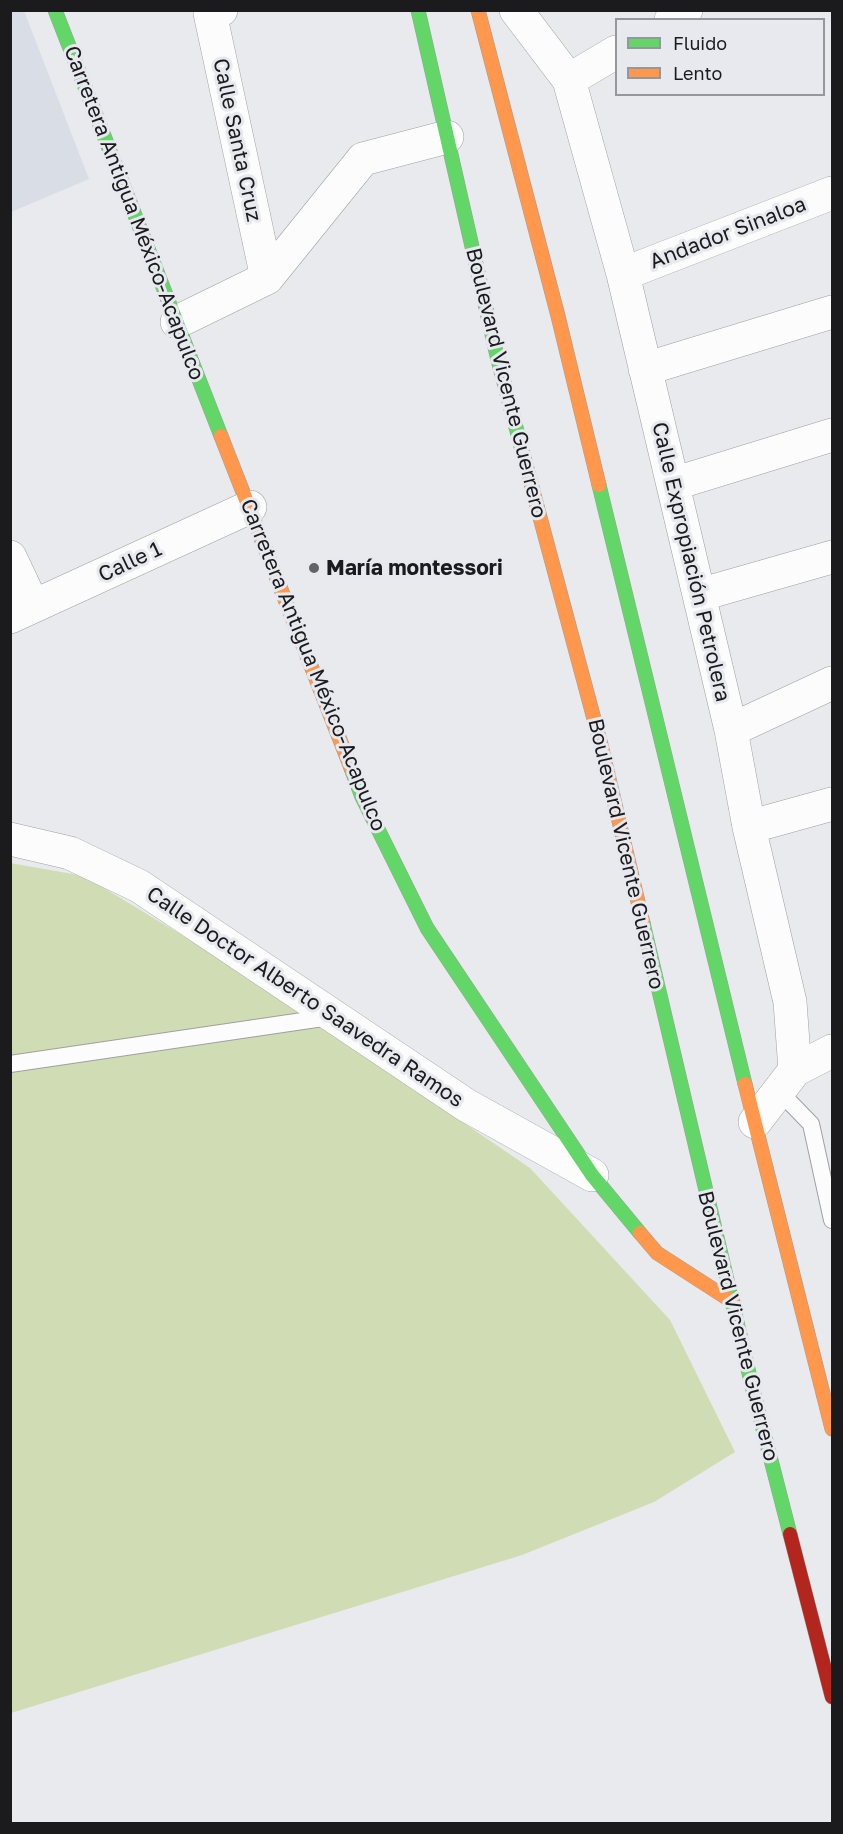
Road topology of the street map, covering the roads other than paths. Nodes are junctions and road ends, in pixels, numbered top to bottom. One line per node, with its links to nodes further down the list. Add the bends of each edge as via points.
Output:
1 (55, 10): 13 (main road, Carretera Antigua México-Acapulco)
2 (418, 10): 8 (main road, Boulevard Vicente Guerrero)
3 (478, 10): 31 (main road, via 561,327)
4 (516, 10): 7 (street, Calle Expropiación Petrolera)
5 (215, 12): 11 (street, Calle Santa Cruz)
6 (615, 53): 7 (street)
7 (569, 80): 10 (street, Calle Expropiación Petrolera)
8 (447, 137): 11 (street, via 363,159); 34 (main road, Boulevard Vicente Guerrero, via 497,356 601,745)
9 (832, 193): 10 (street, Andador Sinaloa)
10 (623, 274): 14 (street, Calle Expropiación Petrolera)
11 (267, 278): 13 (street)
12 (832, 312): 14 (street)
13 (177, 322): 17 (main road, Carretera Antigua México-Acapulco)
14 (645, 369): 16 (street, Calle Expropiación Petrolera)
15 (832, 435): 16 (street)
16 (673, 484): 20 (street, Calle Expropiación Petrolera)
17 (250, 507): 21 (street, Calle 1); 32 (main road, Carretera Antigua México-Acapulco, via 362,797 427,928)
18 (10, 557): 21 (street)
19 (832, 557): 20 (street)
20 (699, 595): 23 (street, Calle Expropiación Petrolera)
21 (22, 611)
22 (832, 683): 23 (street)
23 (731, 729): 25 (street, Calle Expropiación Petrolera)
24 (832, 804): 25 (street)
25 (748, 827): 30 (street, Calle Expropiación Petrolera, via 790,1002)
26 (10, 839): 27 (street, Calle Doctor Alberto Saavedra Ramos, via 70,853 139,886)
27 (334, 1017): 29 (lane); 32 (street, Calle Doctor Alberto Saavedra Ramos, via 466,1105)
28 (832, 1051): 30 (street)
29 (10, 1064)
30 (787, 1081): 31 (street); 33 (lane, via 811,1124)
31 (755, 1122): 35 (main road)
32 (592, 1175): 34 (main road, Carretera Antigua México-Acapulco, via 657,1253)
33 (832, 1220)
34 (733, 1302): 36 (main road, Boulevard Vicente Guerrero)
35 (832, 1429)
36 (832, 1697)

